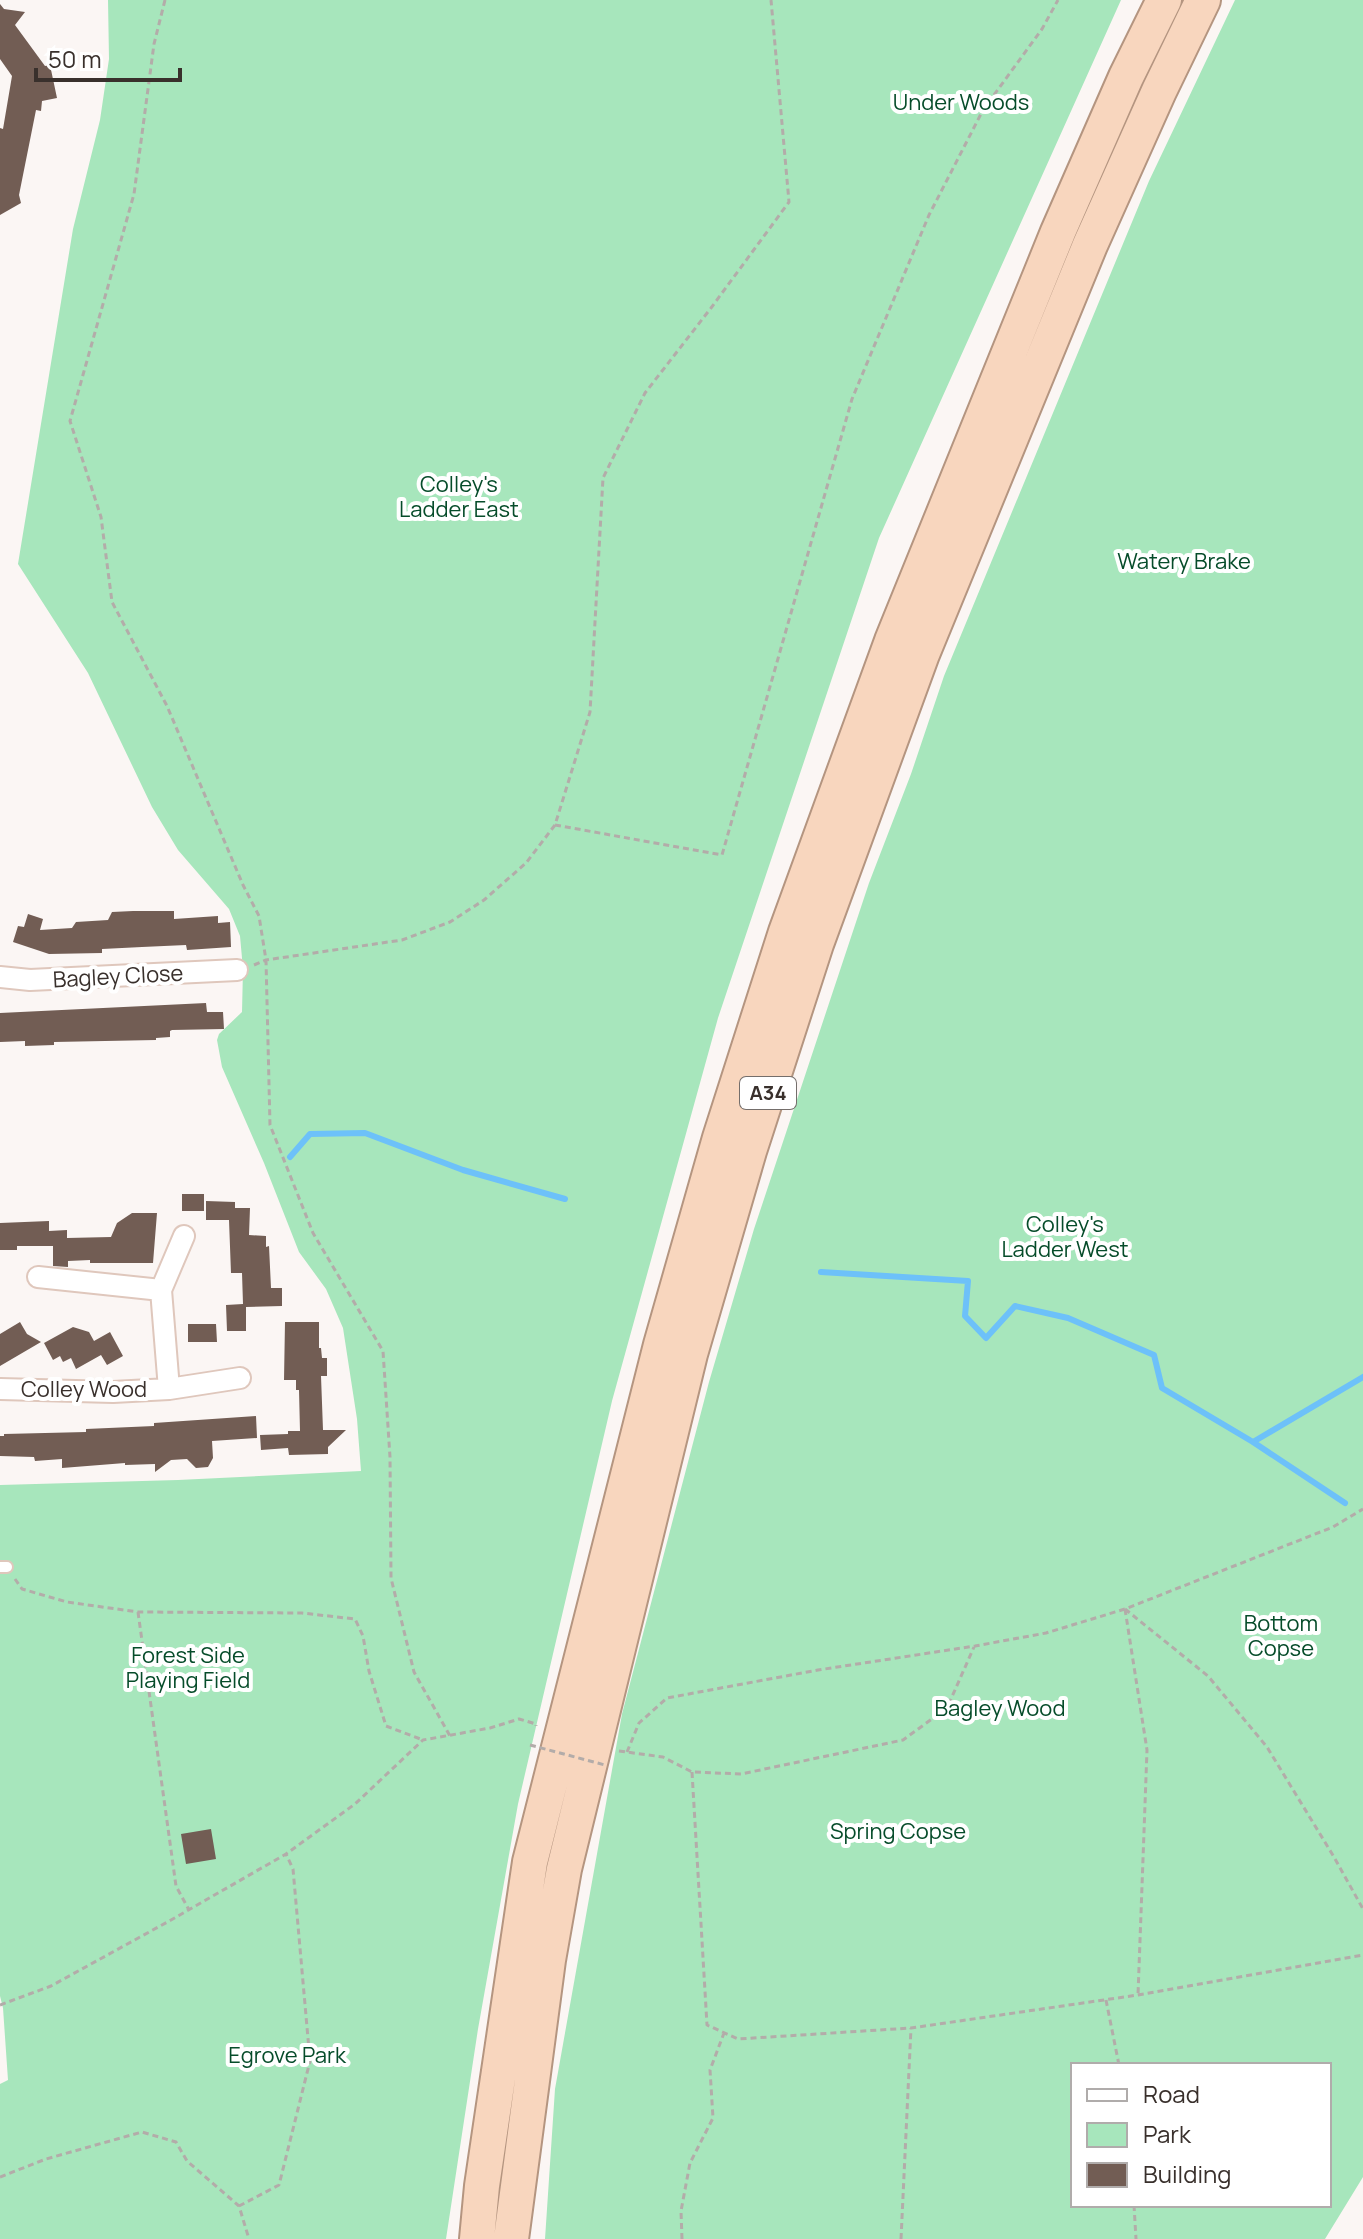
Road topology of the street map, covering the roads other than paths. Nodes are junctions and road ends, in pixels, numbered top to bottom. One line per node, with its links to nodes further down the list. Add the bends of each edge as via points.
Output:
1 (1164, 0): 11 (highway, A34, via 1058,232 892,641 786,932 720,1138 661,1345 530,1862)
2 (1203, 0): 12 (highway, A34, via 1090,245 922,654 816,944 749,1151 690,1354 564,1869)
3 (237, 970): 4 (street, Bagley Close)
4 (0, 977)
5 (184, 1236): 7 (street, Colley Wood)
6 (38, 1277): 7 (street)
7 (161, 1290): 10 (street, Colley Wood)
8 (240, 1378): 10 (street, Colley Wood)
9 (0, 1389): 10 (street, Colley Wood)
10 (169, 1389)
11 (477, 2239)
12 (511, 2239)

